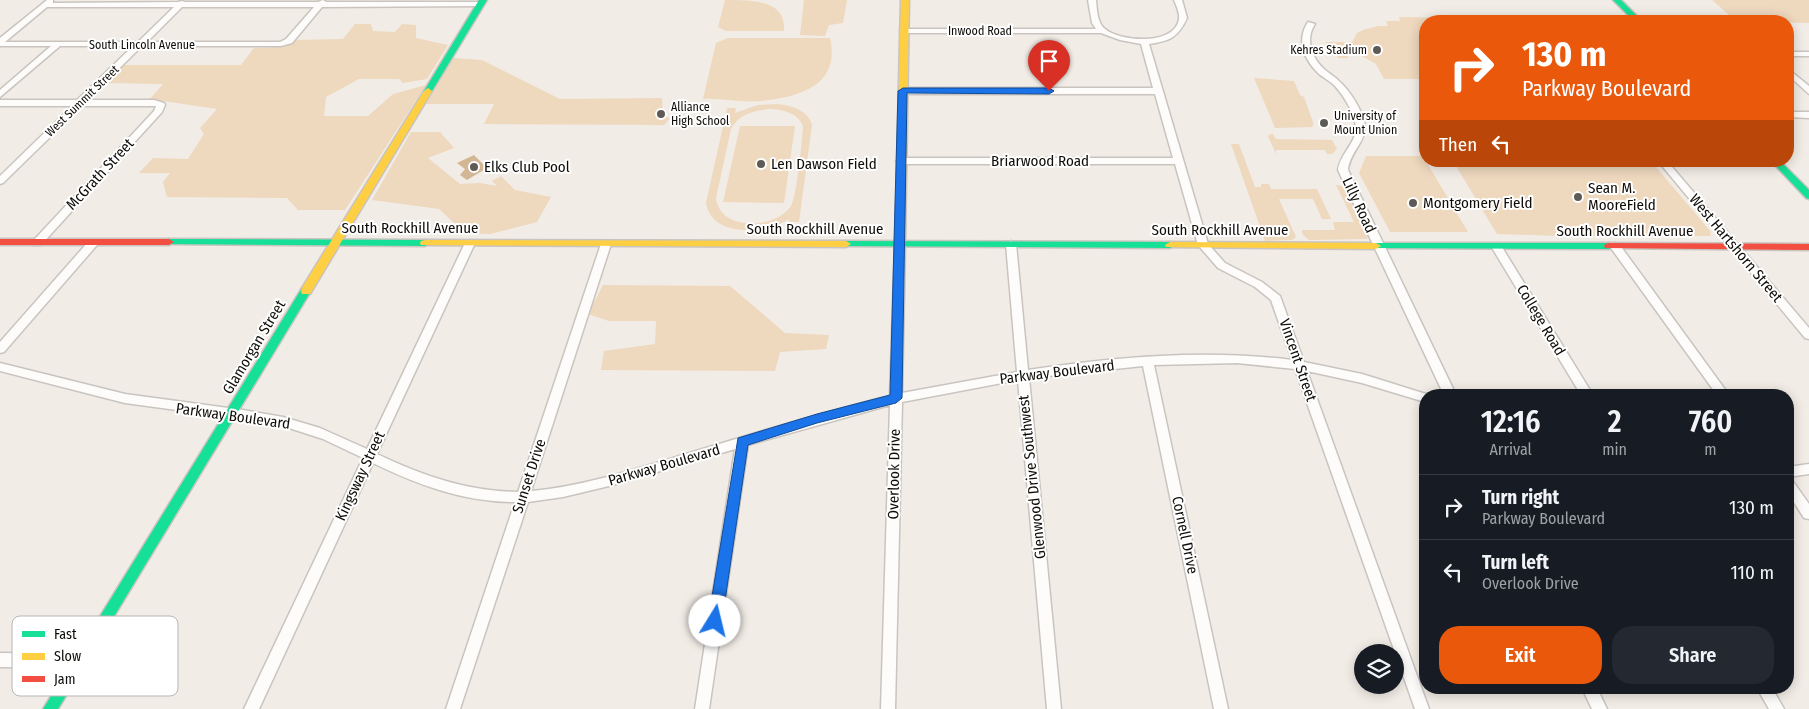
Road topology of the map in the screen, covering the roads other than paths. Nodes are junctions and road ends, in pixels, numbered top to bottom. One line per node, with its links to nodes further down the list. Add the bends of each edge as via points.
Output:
1 (905, 0): 11 (main road, Overlook Drive)
2 (1092, 0): 12 (street, via 1096,23)
3 (1178, 0): 13 (street, via 1183,18 1178,29 1162,39)
4 (1617, 0): 9 (main road)
5 (48, 2): 6 (street); 14 (street)
6 (183, 2): 7 (street); 16 (street, West Summit Street)
7 (321, 2): 8 (street); 16 (street, South Lincoln Avenue, via 285,43)
8 (481, 2): 38 (main road, Glamorgan Street)
9 (1632, 15)
10 (1311, 24): 44 (street, Lilly Road, via 1305,42 1307,49 1320,70 1340,87 1359,121 1360,137 1344,157 1343,170)
11 (904, 31): 12 (street, Inwood Road); 20 (main road, Overlook Drive)
12 (1102, 31): 13 (street, Inwood Road)
13 (1144, 42): 21 (street, Vincent Street)
14 (0, 43): 15 (street, South Lincoln Avenue)
15 (57, 45): 16 (street, South Lincoln Avenue); 23 (street)
16 (139, 45): 25 (street, West Summit Street)
17 (1794, 54): 18 (street)
18 (1809, 54)
19 (1794, 77): 22 (street)
20 (903, 91): 21 (street); 28 (main road, Overlook Drive)
21 (1158, 91): 29 (street, Vincent Street)
22 (1809, 91)
23 (0, 94)
24 (0, 103): 25 (street)
25 (80, 103): 32 (street, West Summit Street); 36 (street, McGrath Street, via 161,105)
26 (1794, 115): 27 (street)
27 (1809, 115)
28 (901, 160): 29 (street, Briarwood Road); 41 (main road, Overlook Drive)
29 (1178, 161): 43 (street, Vincent Street)
30 (1667, 167): 47 (street, West Hartshorn Street)
31 (1782, 167): 33 (main road)
32 (0, 181)
33 (1805, 187): 34 (main road)
34 (1809, 196)
35 (0, 242): 36 (main road, South Rockhill Avenue)
36 (37, 242): 37 (main road, South Rockhill Avenue)
37 (93, 243): 38 (main road, South Rockhill Avenue); 50 (street)
38 (335, 243): 39 (main road, South Rockhill Avenue); 60 (main road, Glamorgan Street)
39 (470, 243): 40 (main road, South Rockhill Avenue); 62 (street, Kingsway Street)
40 (606, 244): 41 (main road, South Rockhill Avenue); 66 (street, Sunset Drive)
41 (900, 244): 42 (main road, South Rockhill Avenue); 59 (street, Overlook Drive)
42 (1012, 244): 43 (main road, South Rockhill Avenue); 54 (street, Glenwood Drive Southwest)
43 (1203, 245): 44 (main road, South Rockhill Avenue); 52 (street, Vincent Street, via 1223,267 1272,294)
44 (1378, 246): 45 (main road, South Rockhill Avenue); 55 (street, Lilly Road)
45 (1496, 246): 46 (main road, South Rockhill Avenue); 56 (street, College Road)
46 (1615, 246): 47 (main road, South Rockhill Avenue); 57 (street)
47 (1735, 247): 48 (main road, South Rockhill Avenue); 49 (street, West Hartshorn Street)
48 (1809, 247)
49 (1809, 335)
50 (0, 349)
51 (1148, 362): 52 (street, Parkway Boulevard, via 1230,359); 54 (street, Parkway Boulevard); 78 (street, Cornell Drive)
52 (1300, 366): 58 (street, Parkway Boulevard); 79 (street, Vincent Street)
53 (0, 367): 60 (street, Parkway Boulevard, via 142,402)
54 (1022, 375): 59 (street, Parkway Boulevard); 77 (street, Glenwood Drive Southwest)
55 (1447, 389)
56 (1582, 389)
57 (1719, 389)
58 (1419, 396)
59 (896, 398): 61 (street, Parkway Boulevard); 76 (street, Overlook Drive)
60 (232, 413): 62 (street, Parkway Boulevard, via 298,425); 68 (main road, Glamorgan Street)
61 (742, 442): 66 (street, Parkway Boulevard, via 608,481); 75 (street)
62 (370, 454): 66 (street, Parkway Boulevard, via 398,470 452,489); 73 (street, Kingsway Street)
63 (1809, 470): 64 (street)
64 (1794, 471)
65 (1794, 493): 67 (street)
66 (522, 498): 74 (street, Sunset Drive)
67 (1809, 514)
68 (108, 616)
69 (1593, 694): 80 (street)
70 (1767, 694): 81 (street)
71 (58, 696): 72 (main road, Glamorgan Street)
72 (50, 709)
73 (251, 709)
74 (453, 709)
75 (702, 709)
76 (888, 709)
77 (1054, 709)
78 (1221, 709)
79 (1422, 709)
80 (1600, 709)
81 (1776, 709)

